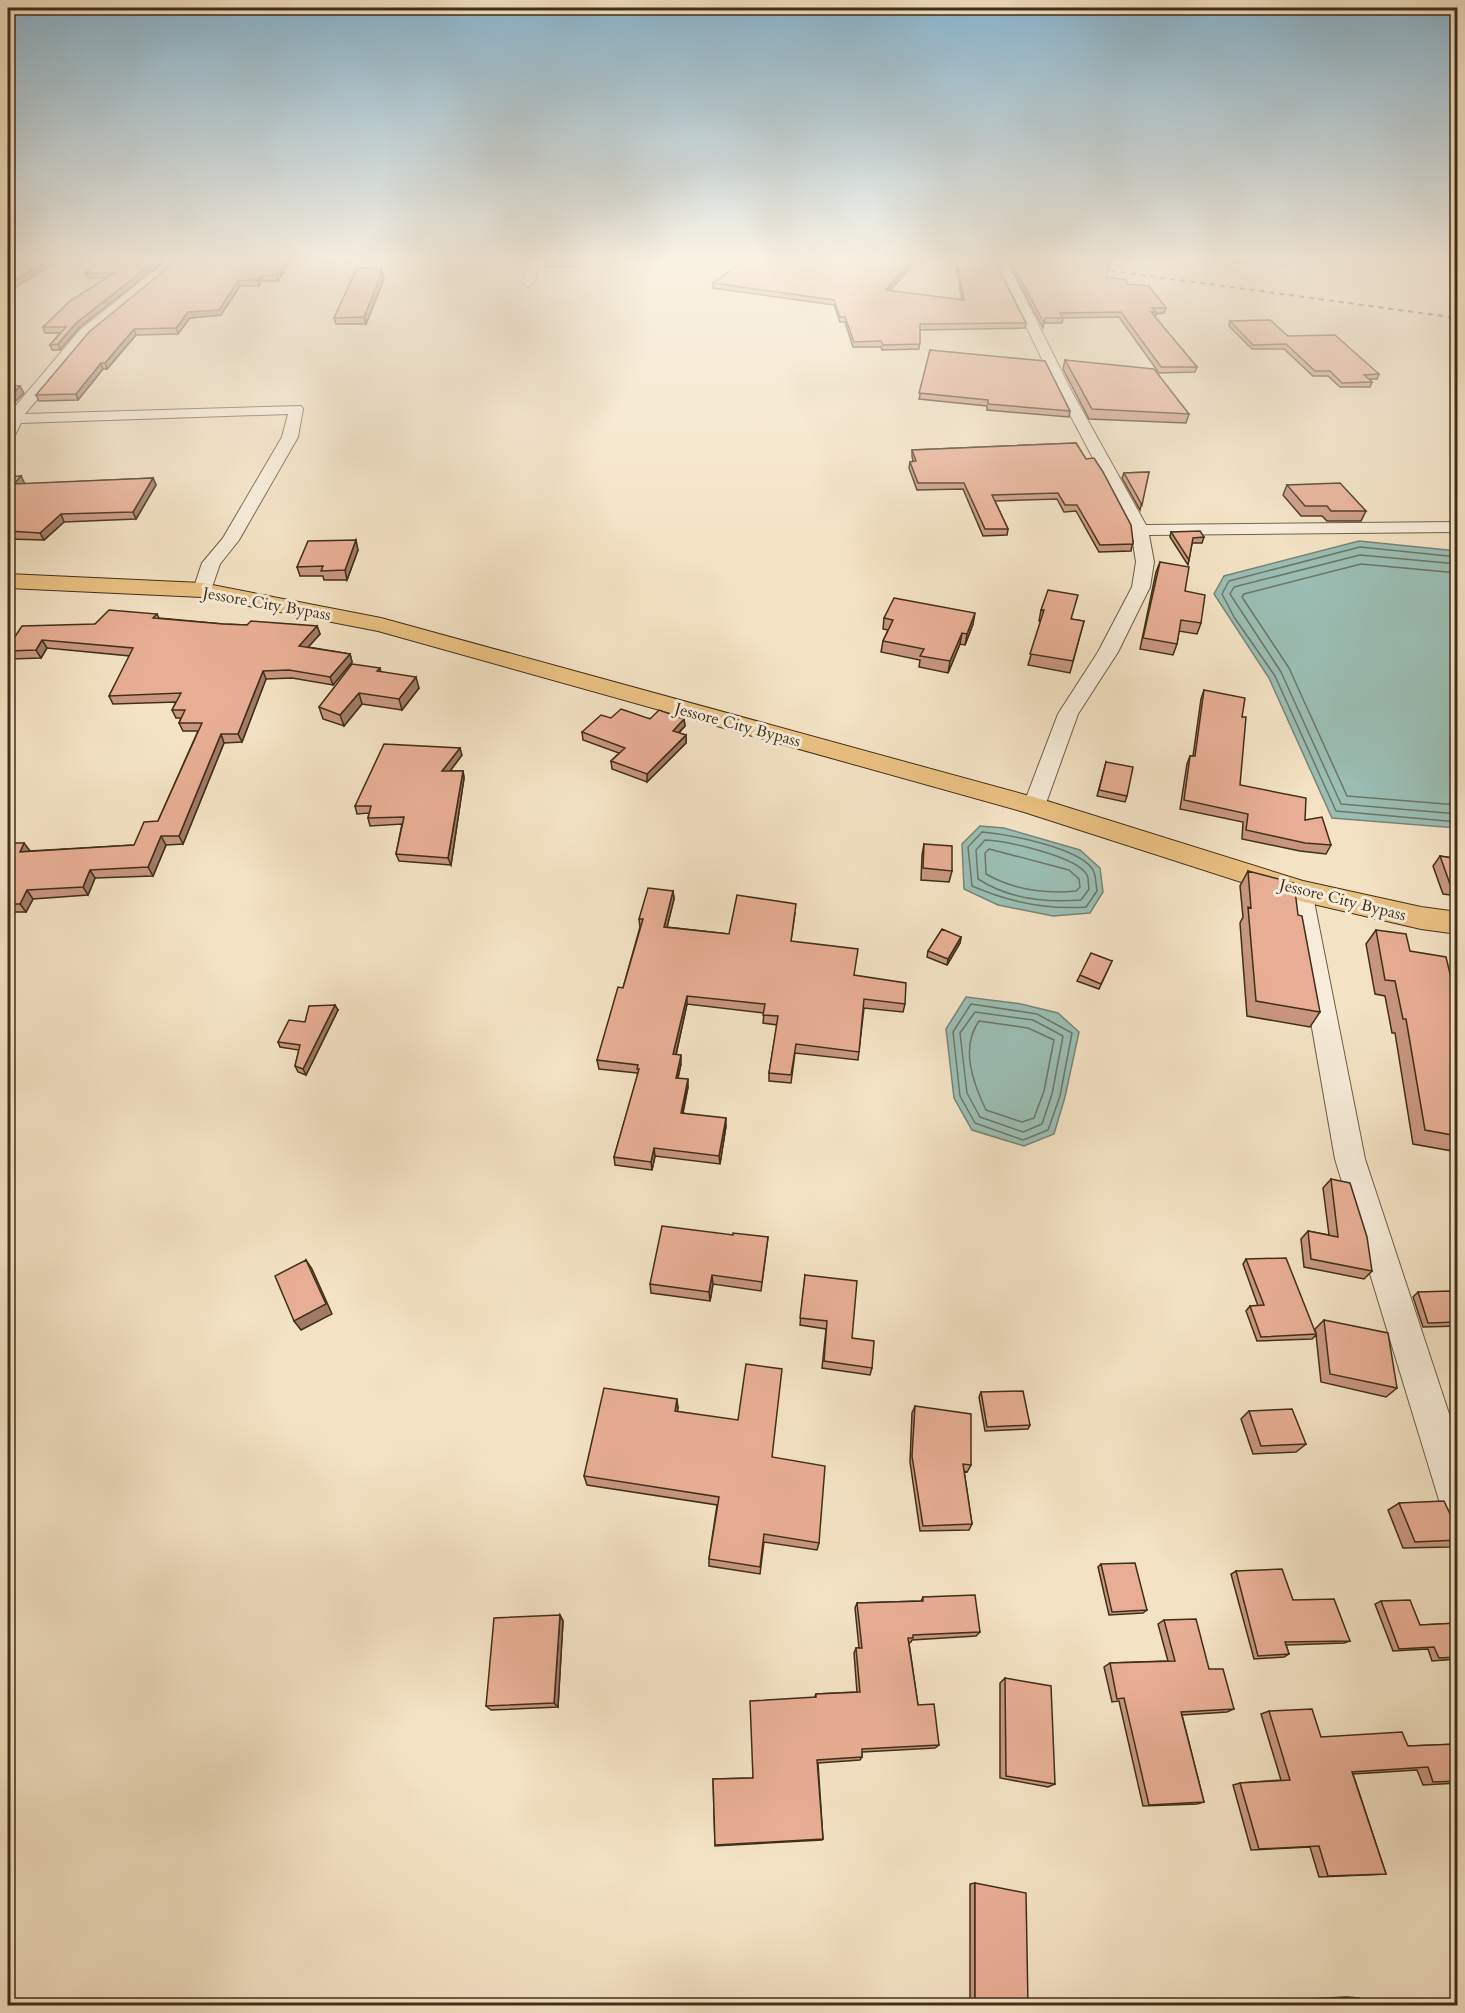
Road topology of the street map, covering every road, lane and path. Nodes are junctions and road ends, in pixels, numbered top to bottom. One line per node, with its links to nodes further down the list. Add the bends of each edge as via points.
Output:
1 (67, 354): 3 (street, via 20,410)
2 (1046, 354): 6 (street)
3 (17, 419): 4 (street); 8 (street, via 296,409 290,437 230,540 211,563)
4 (8, 435)
5 (1458, 527): 6 (street)
6 (1140, 530): 9 (street, via 1145,562 1141,587 1108,652 1068,714)
7 (8, 581): 8 (highway, Jessore City Bypass)
8 (202, 590): 9 (highway, Jessore City Bypass, via 381,626)
9 (1034, 806): 10 (highway, Jessore City Bypass)
10 (1300, 891): 11 (highway, Jessore City Bypass); 12 (street, via 1350,1159)
11 (1458, 923)
12 (1458, 1500)

